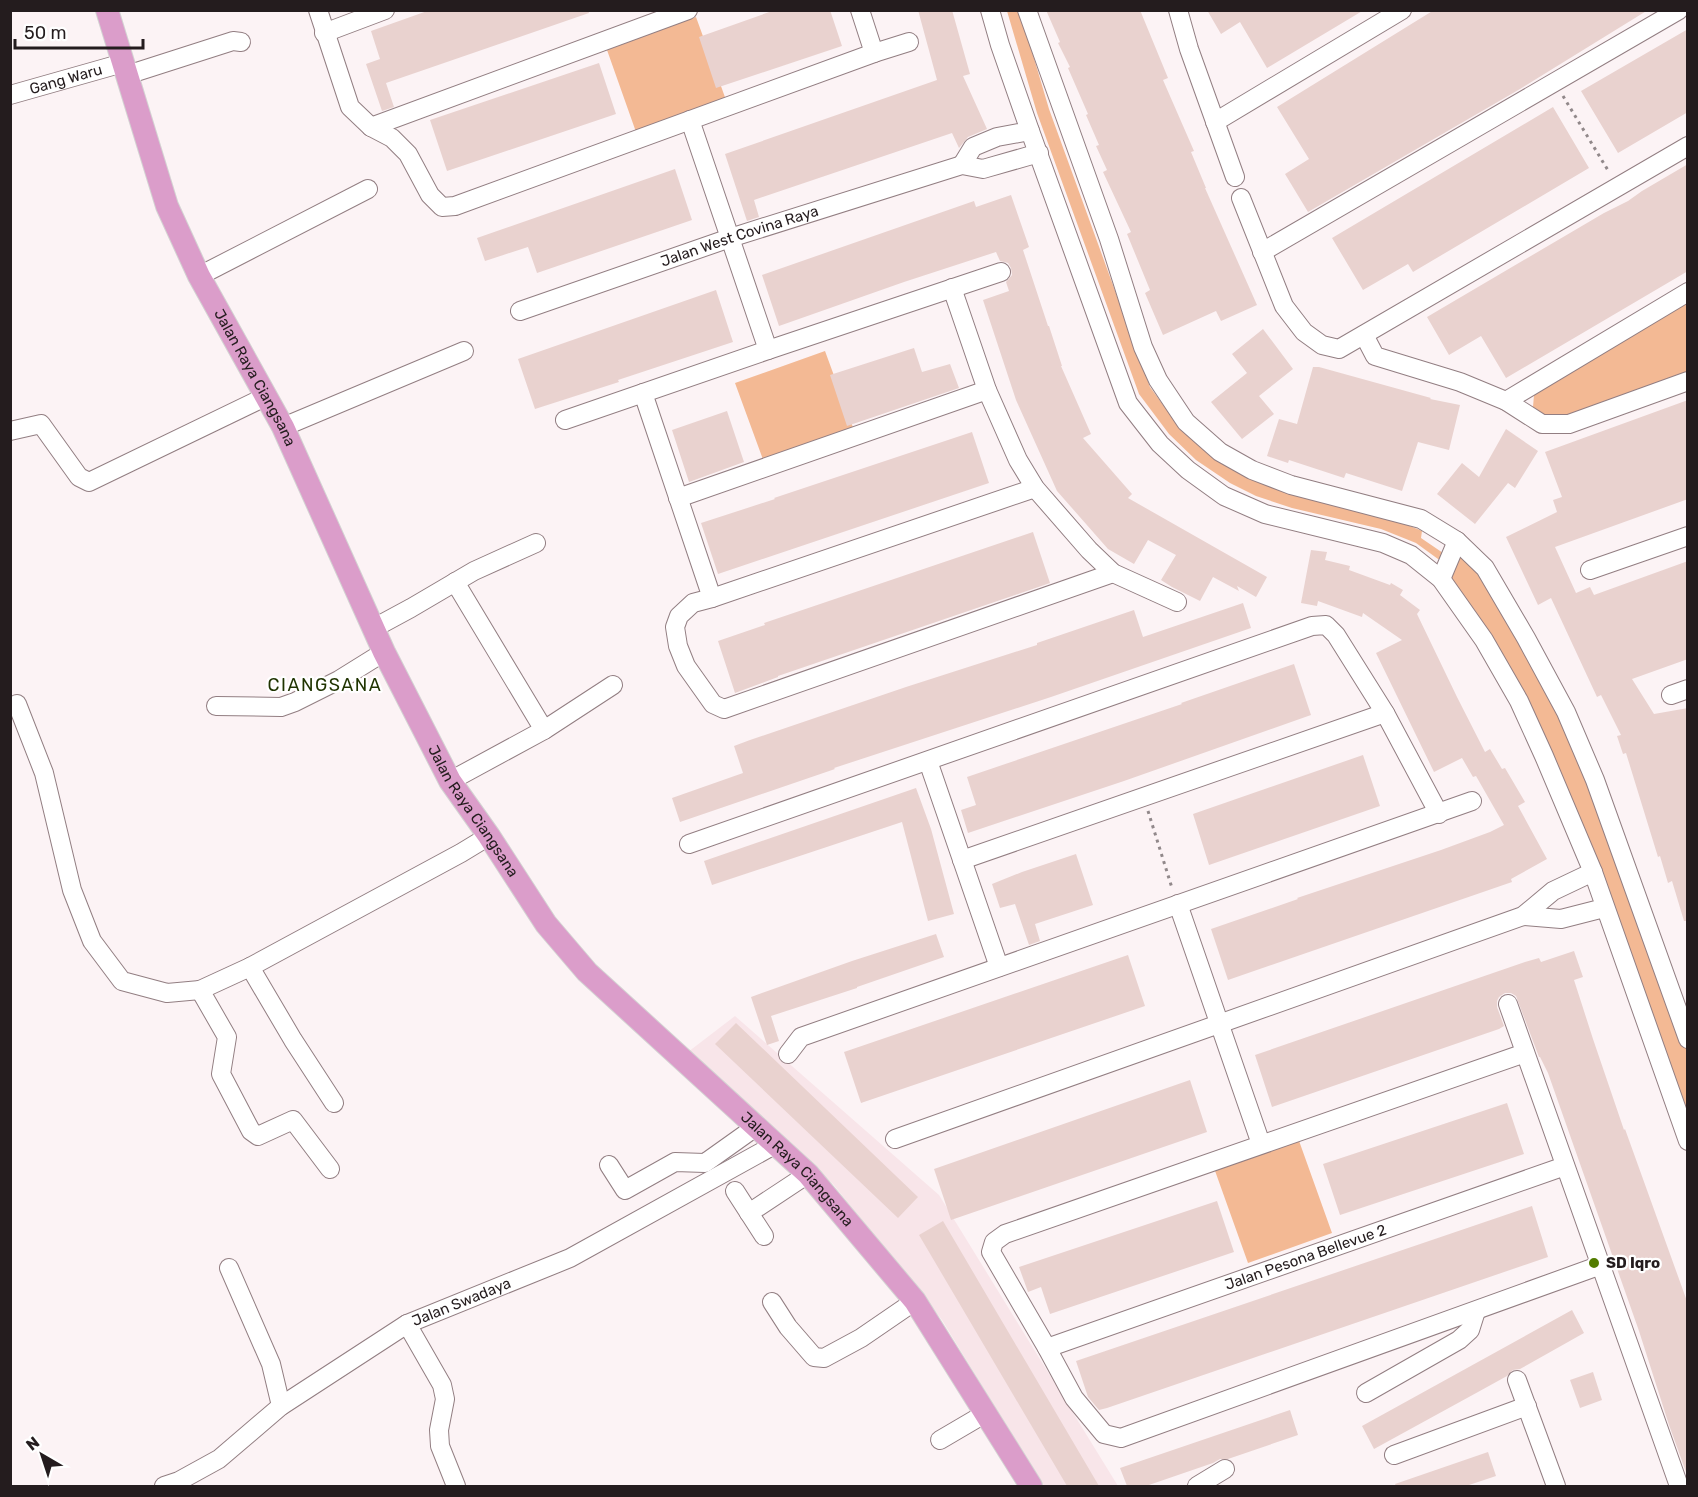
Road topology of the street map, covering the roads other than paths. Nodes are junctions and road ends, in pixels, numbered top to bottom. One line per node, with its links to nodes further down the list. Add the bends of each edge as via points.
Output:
1 (107, 10): 15 (main road, Jalan Raya Ciangsana)
2 (318, 10): 11 (street)
3 (385, 10): 11 (street)
4 (688, 10): 19 (street)
5 (860, 10): 14 (street)
6 (990, 10): 20 (street)
7 (1178, 10): 18 (street)
8 (1402, 10): 18 (street)
9 (1679, 10): 28 (street)
10 (1031, 14): 48 (street, via 1143,347 1158,380 1186,422 1220,452 1252,470 1291,485 1421,519)
11 (324, 33): 19 (street, via 350,107)
12 (241, 42): 15 (street, Gang Waru)
13 (909, 42): 14 (street)
14 (874, 53): 17 (street)
15 (125, 69): 16 (street, Gang Waru); 30 (main road, Jalan Raya Ciangsana, via 167,206)
16 (10, 95)
17 (690, 120): 19 (street, via 455,207 442,207 430,195 408,154 392,138); 27 (street)
18 (1215, 122): 24 (street)
19 (371, 127)
20 (1030, 131): 22 (street); 23 (street, via 997,137 973,147)
21 (1688, 146): 34 (street)
22 (1039, 153): 23 (street, Jalan West Covina Raya, via 983,169); 52 (street, via 1128,403 1160,444 1224,496 1265,514 1383,543 1411,555)
23 (962, 165): 27 (street, Jalan West Covina Raya)
24 (1235, 177)
25 (368, 189): 30 (street)
26 (1242, 198): 28 (street)
27 (730, 238): 33 (street, Jalan West Covina Raya); 35 (street)
28 (1262, 252): 34 (street, via 1284,306 1304,332 1322,345 1339,349)
29 (1001, 272): 31 (street)
30 (199, 276): 40 (main road, Jalan Raya Ciangsana)
31 (952, 288): 35 (street); 38 (street)
32 (1688, 292): 41 (street)
33 (520, 311)
34 (1364, 335): 41 (street, via 1375,356 1460,382)
35 (768, 350): 39 (street)
36 (464, 351): 43 (street)
37 (1688, 381): 41 (street, via 1569,424 1542,424)
38 (987, 390): 45 (street); 46 (street)
39 (643, 393): 42 (street); 46 (street)
40 (265, 398): 43 (main road, Jalan Raya Ciangsana); 44 (street, via 89,482 79,477 41,424)
41 (1506, 401)
42 (565, 420)
43 (283, 427): 56 (main road, Jalan Raya Ciangsana)
44 (10, 431)
45 (1035, 488): 51 (street); 54 (street)
46 (678, 498): 54 (street)
47 (1688, 536): 50 (street)
48 (1457, 541): 52 (street); 79 (street, via 1485,568 1566,712 1595,780)
49 (536, 543): 53 (street)
50 (1590, 570)
51 (1113, 573): 54 (street, via 724,709 713,704 686,666 675,627 679,616 693,603); 55 (street)
52 (1441, 579): 70 (street, via 1484,640 1519,701)
53 (455, 582): 56 (street); 62 (street)
54 (712, 598)
55 (1177, 602)
56 (374, 628): 57 (main road, Jalan Raya Ciangsana)
57 (384, 652): 60 (street, via 339,680 281,707); 64 (main road, Jalan Raya Ciangsana)
58 (613, 685): 62 (street)
59 (16, 704): 76 (street, via 44,773 72,890 92,941 122,981 167,993)
60 (216, 706)
61 (1385, 713): 63 (street, via 1336,635 1326,625 1312,626); 66 (street); 69 (street)
62 (544, 730): 64 (street)
63 (928, 761): 68 (street); 69 (street)
64 (450, 782): 67 (main road, Jalan Raya Ciangsana)
65 (1472, 801): 66 (street)
66 (1439, 813): 71 (street)
67 (489, 836): 74 (street); 83 (main road, Jalan Raya Ciangsana, via 546,924 587,972)
68 (689, 843)
69 (962, 860): 75 (street)
70 (1593, 872): 72 (street); 73 (street, via 1553,891)
71 (1178, 904): 75 (street); 78 (street)
72 (1604, 908): 73 (street, via 1561,918); 85 (street)
73 (1523, 916): 78 (street)
74 (250, 967): 76 (street); 82 (street)
75 (999, 967): 81 (street, via 801,1037)
76 (200, 990): 90 (street, via 227,1036 221,1074 251,1131 258,1136 293,1120)
77 (1508, 1004): 80 (street)
78 (1220, 1024): 84 (street); 87 (street)
79 (1688, 1039)
80 (1526, 1053): 87 (street); 89 (street)
81 (788, 1054)
82 (334, 1103)
83 (757, 1126): 86 (main road, Jalan Raya Ciangsana); 88 (street, via 705,1163 675,1162 625,1190)
84 (895, 1139)
85 (1688, 1141)
86 (776, 1144): 91 (main road, Jalan Raya Ciangsana); 100 (street, Jalan Swadaya, via 570,1258)
87 (1261, 1144): 101 (street, via 1005,1234 994,1242 991,1252)
88 (609, 1165)
89 (1565, 1166): 95 (street); 101 (street, Jalan Pesona Bellevue 2)
90 (330, 1170)
91 (808, 1174): 93 (street); 97 (main road, Jalan Raya Ciangsana)
92 (735, 1191): 93 (street)
93 (749, 1213): 94 (street)
94 (764, 1236)
95 (1601, 1265): 99 (street); 115 (street)
96 (229, 1268): 104 (street, via 264,1346)
97 (915, 1301): 98 (street, via 824,1358 814,1357); 106 (main road, Jalan Raya Ciangsana)
98 (772, 1302)
99 (1476, 1311): 101 (street, via 1121,1438 1104,1434 1074,1398); 103 (street, via 1470,1330 1459,1340)
100 (407, 1324): 104 (street, Jalan Swadaya); 111 (street, via 442,1385 445,1399 440,1446)
101 (1047, 1348)
102 (1517, 1380): 105 (street)
103 (1366, 1393)
104 (281, 1406): 110 (street, Jalan Swadaya, via 219,1459)
105 (1527, 1406): 108 (street); 114 (street)
106 (986, 1413): 107 (street); 112 (main road, Jalan Raya Ciangsana)
107 (940, 1440)
108 (1394, 1455)
109 (1225, 1469): 113 (street)
110 (164, 1486)
111 (456, 1486)
112 (1031, 1486)
113 (1197, 1486)
114 (1556, 1486)
115 (1679, 1486)

